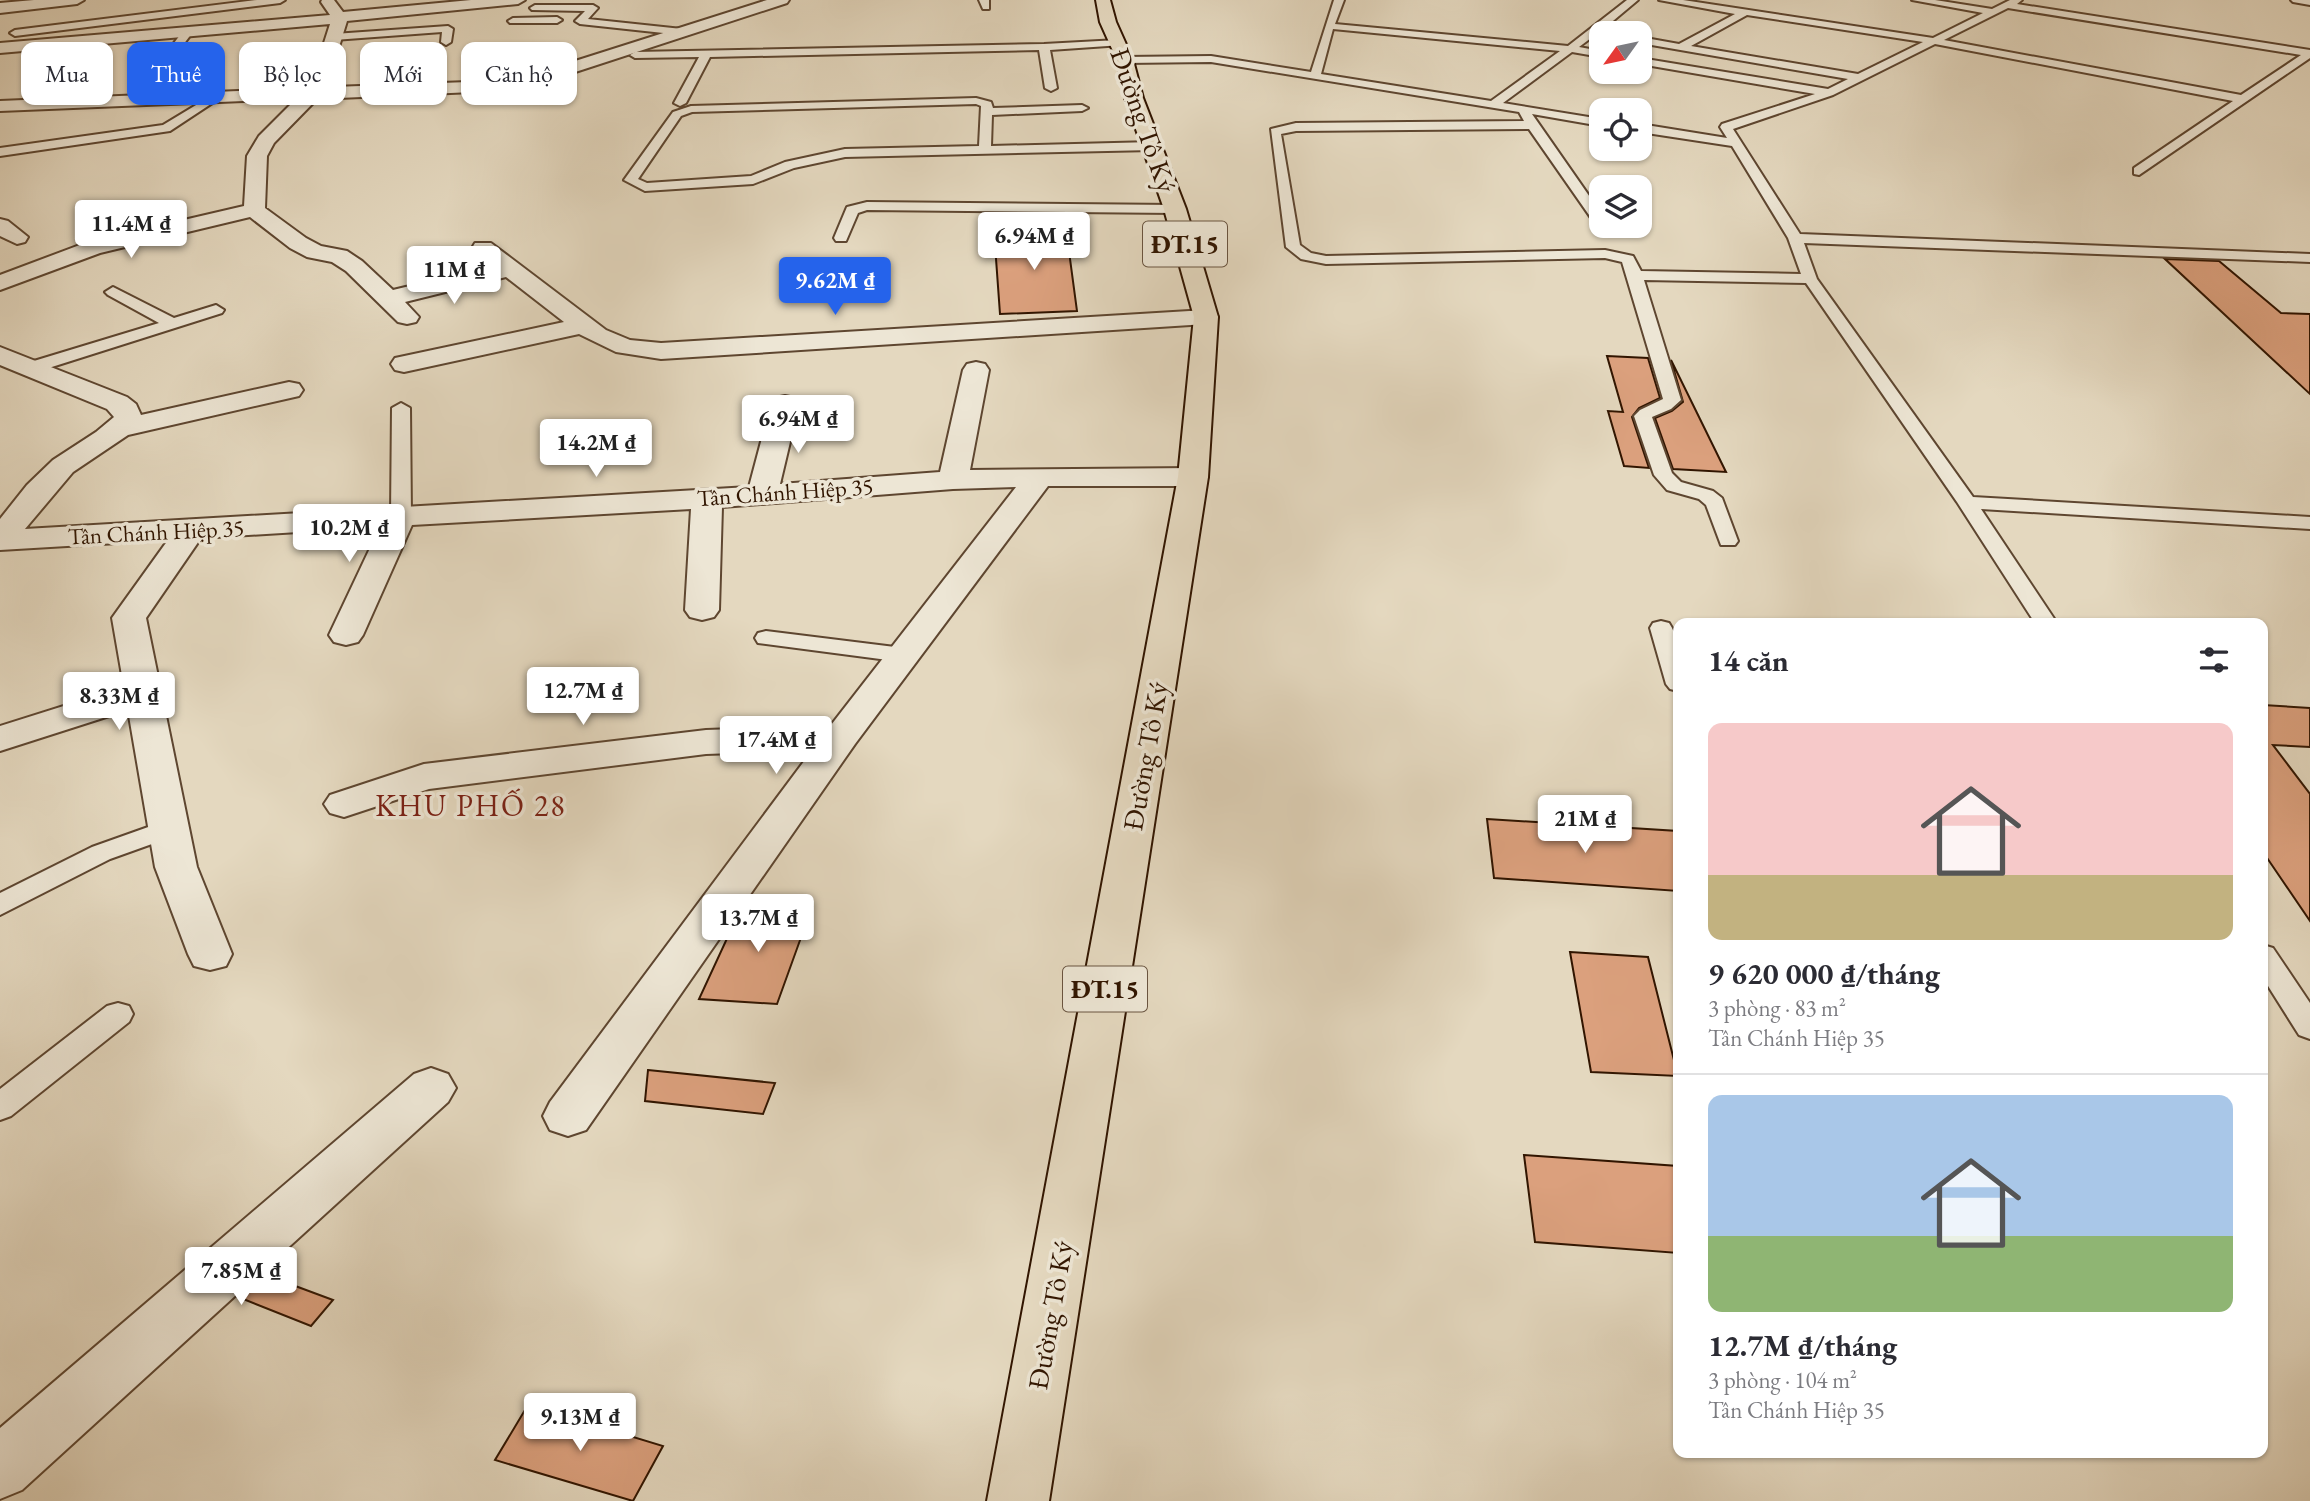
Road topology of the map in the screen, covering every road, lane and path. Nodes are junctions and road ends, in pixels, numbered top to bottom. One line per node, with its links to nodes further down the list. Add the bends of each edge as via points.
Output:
1 (77, 0): 14 (street)
2 (280, 0): 24 (lane)
3 (327, 0): 18 (street)
4 (518, 0): 18 (street)
5 (782, 0): 23 (street)
6 (1086, 0): 16 (main road, Đường Tô Ký / ĐT.15)
7 (1339, 0): 22 (lane)
8 (1633, 0): 21 (lane)
9 (1664, 0): 17 (lane)
10 (1917, 0): 13 (lane)
11 (2296, 0): 12 (lane)
12 (2310, 2)
13 (2006, 6): 28 (lane); 39 (lane)
14 (0, 8)
15 (535, 8): 19 (lane, via 593,8)
16 (1105, 11): 37 (main road, Đường Tô Ký / ĐT.15)
17 (1746, 12): 28 (lane); 34 (lane)
18 (339, 18): 25 (street); 26 (street)
19 (582, 19): 20 (lane); 23 (lane)
20 (513, 21)
21 (1610, 21)
22 (1329, 26): 36 (lane); 43 (lane)
23 (682, 32): 46 (street, via 554,73 495,86)
24 (15, 33)
25 (187, 33): 29 (lane); 35 (street)
26 (334, 37): 30 (street); 31 (lane, via 448,29)
27 (1589, 38): 36 (lane)
28 (1934, 41): 44 (lane); 48 (lane)
29 (180, 42)
30 (332, 42)
31 (446, 42)
32 (1652, 42): 34 (lane)
33 (1044, 47): 37 (lane); 40 (lane); 45 (lane)
34 (1681, 47): 44 (lane)
35 (0, 48)
36 (1570, 49): 38 (lane); 50 (lane)
37 (1121, 52): 43 (lane, via 1211,59); 64 (main road, Đường Tô Ký / ĐT.15)
38 (1589, 52)
39 (2310, 53): 48 (lane)
40 (706, 54): 41 (lane); 51 (lane)
41 (635, 55)
42 (1652, 63): 47 (lane)
43 (1314, 75): 50 (lane)
44 (1860, 78): 47 (lane)
45 (1051, 88)
46 (346, 91)
47 (1829, 93): 63 (lane, via 1726,127)
48 (2244, 99): 67 (lane)
49 (127, 100): 54 (street)
50 (1497, 102): 56 (lane); 58 (lane)
51 (680, 103)
52 (203, 105): 66 (lane, via 166,128)
53 (293, 105): 70 (street, via 257,156)
54 (0, 106)
55 (1082, 108): 57 (lane)
56 (1524, 110): 59 (lane); 61 (lane)
57 (986, 112): 65 (lane); 65 (lane, via 987,104 976,101 691,109 677,114 631,180 645,187 753,180 790,165 845,153)
58 (1589, 114)
59 (1589, 120)
60 (1652, 123): 63 (lane)
61 (1532, 125): 68 (lane); 75 (lane, via 1296,127 1275,132 1293,247 1306,256 1326,260)
62 (1652, 129): 63 (lane)
63 (1733, 139): 73 (lane)
64 (1153, 146): 65 (lane); 69 (main road, Đường Tô Ký / ĐT.15)
65 (985, 150)
66 (0, 152)
67 (2139, 171)
68 (1589, 206)
69 (1175, 209): 71 (lane, via 867,206 852,210); 85 (main road, Đường Tô Ký / ĐT.15)
70 (254, 210): 80 (street, via 93,248); 82 (street, via 315,252 339,256 354,266)
71 (841, 238)
72 (1612, 238): 75 (lane, via 1619,247)
73 (1795, 238): 76 (lane); 79 (lane)
74 (483, 248): 77 (street)
75 (1605, 254): 78 (lane, via 1628,259)
76 (2310, 258)
77 (511, 269): 82 (street); 87 (street)
78 (1635, 275): 79 (lane); 106 (lane, via 1672,400 1665,408 1643,416 1663,475 1674,486 1711,499)
79 (1810, 279): 101 (lane)
80 (0, 283)
81 (113, 292): 86 (lane)
82 (387, 299): 84 (street)
83 (216, 310): 86 (lane)
84 (407, 317)
85 (1206, 317): 87 (street, via 661,351 625,347); 97 (main road, Đường Tô Ký / ĐT.15)
86 (174, 324): 90 (lane)
87 (584, 325): 89 (street)
88 (0, 355): 90 (street)
89 (404, 364)
90 (30, 368): 95 (street, via 117,403 128,418)
91 (976, 370): 98 (street)
92 (289, 390): 95 (street)
93 (785, 404): 99 (street)
94 (401, 408): 102 (lane)
95 (121, 428): 105 (street, via 57,471)
96 (1039, 477): 97 (street, Tân Chánh Hiệp 35); 98 (street, Tân Chánh Hiệp 35); 112 (street)
97 (1193, 477): 128 (main road, Đường Tô Ký / ĐT.15)
98 (953, 480): 99 (street, Tân Chánh Hiệp 35)
99 (762, 495): 100 (street, Tân Chánh Hiệp 35)
100 (707, 499): 102 (street, Tân Chánh Hiệp 35); 107 (street)
101 (1967, 502): 103 (lane); 108 (lane)
102 (401, 516): 104 (street, Tân Chánh Hiệp 35); 110 (street)
103 (2310, 523)
104 (191, 530): 105 (street, Tân Chánh Hiệp 35); 114 (street, via 129,618)
105 (0, 540)
106 (1728, 541)
107 (702, 610)
108 (2043, 618)
109 (1661, 628): 113 (lane)
110 (346, 635)
111 (766, 638): 112 (lane)
112 (903, 654): 116 (street)
113 (1673, 668)
114 (141, 694): 115 (street); 118 (street)
115 (0, 739)
116 (830, 752): 117 (street, via 763,740 706,741 424,777); 126 (street)
117 (344, 804)
118 (168, 830): 119 (lane, via 101,853); 120 (street, via 176,867)
119 (0, 905)
120 (210, 954)
121 (2268, 966): 123 (lane)
122 (118, 1014): 125 (lane)
123 (2310, 1027)
124 (431, 1088): 127 (street)
125 (0, 1107)
126 (568, 1116)
127 (0, 1468)
128 (1018, 1501)

